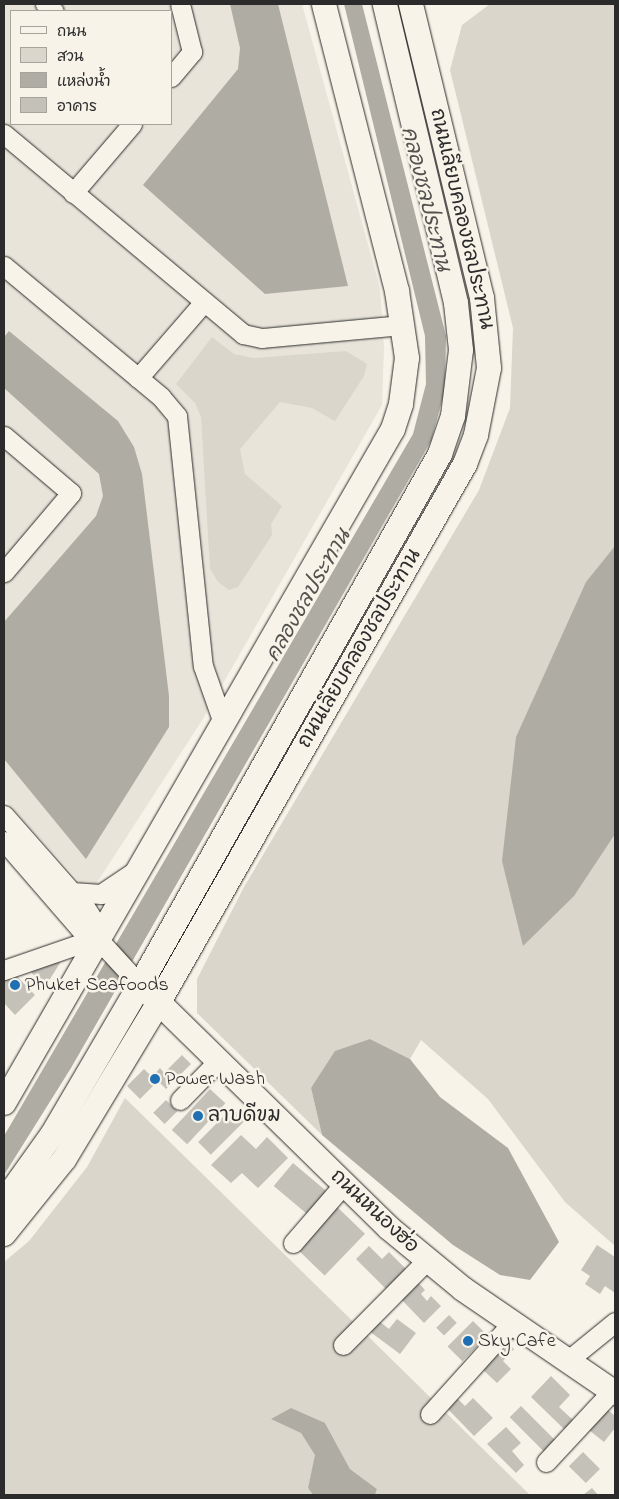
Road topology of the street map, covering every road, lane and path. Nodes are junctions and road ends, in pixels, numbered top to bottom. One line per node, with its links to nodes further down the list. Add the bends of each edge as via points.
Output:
1 (180, 4): 5 (street, via 192,52)
2 (324, 4): 11 (main road)
3 (385, 4): 22 (main road, ถนนเลียบคลองชลประทาน, via 456,303 461,350 453,416 440,454)
4 (411, 4): 23 (main road, ถนนเลียบคลองชลประทาน, via 482,298 488,340 485,402 465,464)
5 (172, 75)
6 (131, 125): 8 (street)
7 (4, 134): 8 (street)
8 (73, 193): 10 (street)
9 (4, 266): 12 (street)
10 (203, 303): 11 (street, via 243,334 262,338); 12 (street)
11 (403, 325): 15 (main road, via 406,381 393,429)
12 (138, 378): 15 (street, via 178,416 203,666)
13 (4, 436): 14 (street, via 71,493)
14 (4, 572)
15 (222, 720): 18 (main road)
16 (4, 816): 19 (street)
17 (4, 841): 20 (street, via 82,931)
18 (135, 871): 19 (street, via 101,894); 20 (main road)
19 (72, 892): 20 (street, via 94,921)
20 (97, 938): 21 (street); 22 (street); 26 (main road)
21 (4, 970)
22 (140, 985): 23 (main road, ถนนหนองฮ่อ); 28 (main road, ถนนเลียบคลองชลประทาน, via 48,1142)
23 (159, 1002): 24 (main road, ถนนหนองฮ่อ); 29 (main road, ถนนเลียบคลองชลประทาน, via 65,1158)
24 (218, 1060): 25 (street); 27 (main road, ถนนหนองฮ่อ)
25 (180, 1100)
26 (4, 1103)
27 (343, 1185): 30 (street); 31 (main road, ถนนหนองฮ่อ)
28 (4, 1202)
29 (4, 1234)
30 (293, 1242)
31 (427, 1260): 33 (main road, ถนนหนองฮ่อ); 34 (street)
32 (615, 1322): 35 (street)
33 (512, 1324): 35 (main road, ถนนหนองฮ่อ); 37 (street)
34 (343, 1345)
35 (567, 1362): 36 (main road, ถนนหนองฮ่อ)
36 (614, 1392): 38 (street)
37 (430, 1414)
38 (546, 1462)

